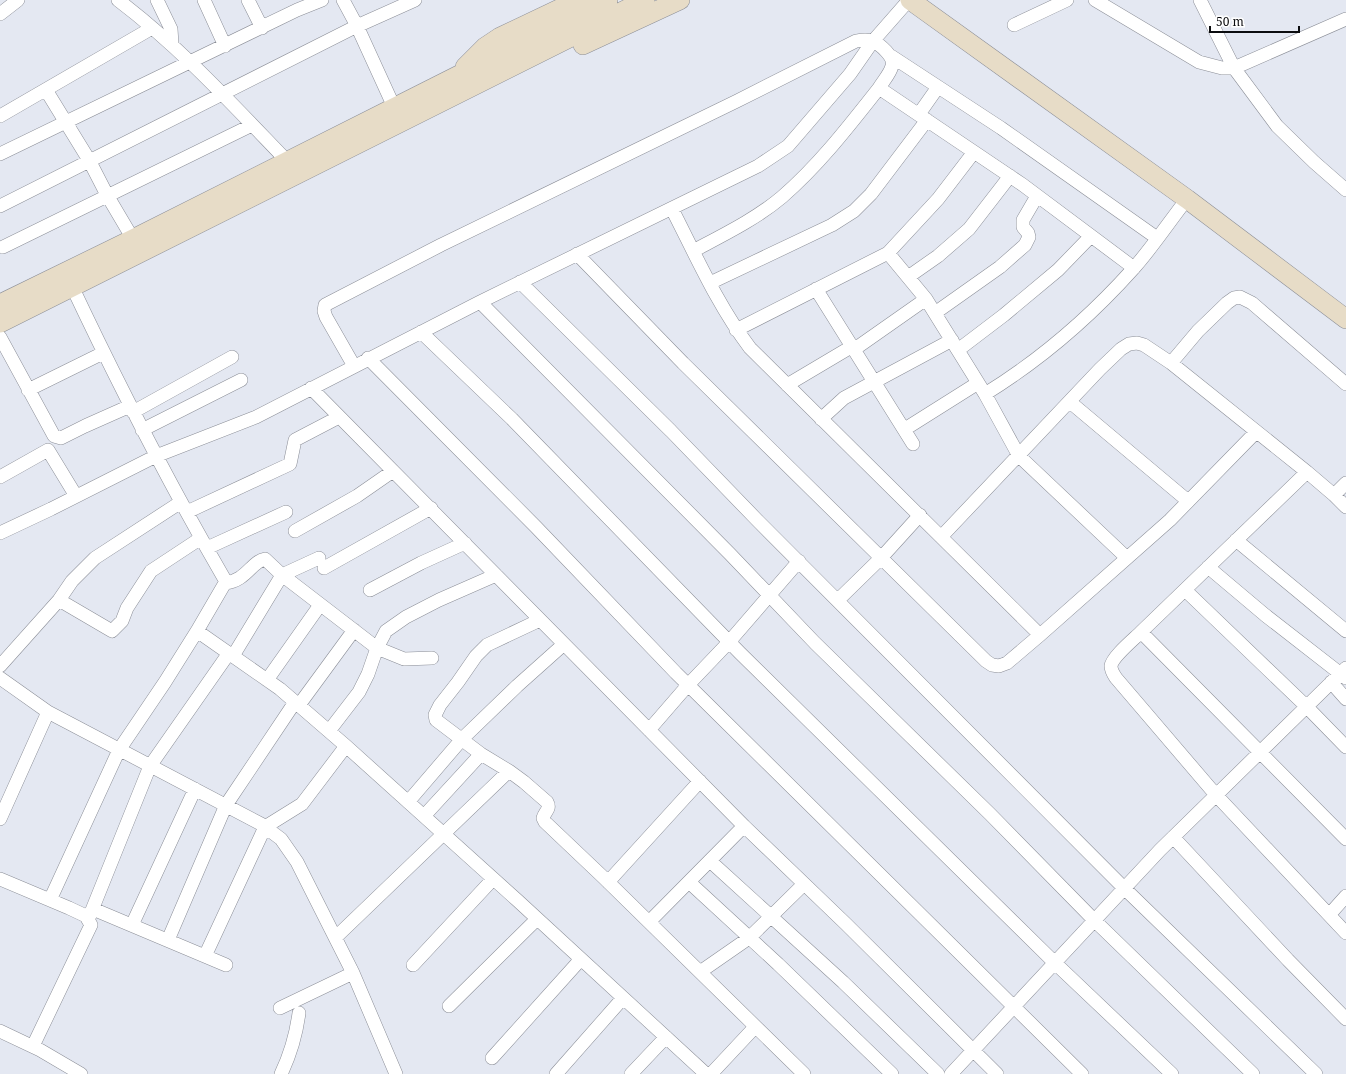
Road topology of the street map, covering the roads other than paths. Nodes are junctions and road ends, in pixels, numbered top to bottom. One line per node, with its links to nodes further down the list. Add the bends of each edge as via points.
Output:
1 (18, 0): 18 (street)
2 (118, 0): 22 (street)
3 (157, 0): 25 (street, via 171,29)
4 (204, 0): 26 (street)
5 (248, 0): 23 (street)
6 (322, 0): 17 (street)
7 (343, 0): 21 (street)
8 (415, 0): 21 (street)
9 (578, 0): 31 (main road, via 500,37 485,47)
10 (608, 0): 29 (main road)
11 (645, 0): 29 (main road)
12 (680, 0): 29 (main road, via 532,69 519,73)
13 (910, 0): 24 (street); 49 (main road)
14 (1067, 0): 20 (street)
15 (1095, 0): 30 (street, via 1199,62 1222,68)
16 (1200, 0): 30 (street)
17 (295, 5): 23 (street)
18 (0, 14)
19 (1346, 19): 30 (street)
20 (1014, 25)
21 (357, 26): 35 (street); 36 (street)
22 (152, 28): 25 (street); 34 (street)
23 (262, 28): 26 (street)
24 (873, 41): 27 (street); 51 (street, via 850,74 788,146 758,166); 80 (street, via 856,41 325,304 326,317)
25 (172, 44): 28 (street)
26 (225, 46): 28 (street)
27 (891, 56): 32 (street); 33 (street, via 892,67)
28 (191, 63): 35 (street); 39 (street)
29 (500, 67): 31 (main road); 44 (main road)
30 (1234, 68): 46 (street, via 1277,126)
31 (457, 75): 36 (main road)
32 (938, 87): 38 (street); 53 (street, via 1001,128)
33 (879, 88): 38 (street); 56 (street, via 846,130 781,198 751,219)
34 (46, 90): 37 (street); 39 (street)
35 (222, 94): 40 (street); 43 (street)
36 (394, 107): 44 (main road)
37 (0, 116)
38 (923, 117): 41 (street); 63 (street, via 871,194 854,211 832,225)
39 (66, 123): 42 (street); 43 (street)
40 (252, 125): 44 (street); 47 (street)
41 (974, 152): 45 (street); 57 (street, via 938,199)
42 (0, 154)
43 (89, 160): 47 (street); 50 (street)
44 (291, 168): 54 (main road); 61 (main road)
45 (1010, 176): 48 (street); 60 (street, via 969,229 938,256)
46 (1346, 190)
47 (107, 195): 54 (street); 55 (street)
48 (1037, 196): 52 (street); 68 (street, via 1022,223 1029,237 1025,245 1000,267)
49 (1187, 199): 53 (street); 69 (main road)
50 (0, 206)
51 (672, 209): 56 (street); 58 (street)
52 (1091, 236): 59 (street); 74 (street, via 1058,270 1004,315)
53 (1157, 238): 59 (street)
54 (133, 239): 61 (main road)
55 (3, 247)
56 (693, 251): 63 (street)
57 (888, 253): 60 (street); 64 (street)
58 (577, 254): 62 (street); 116 (street, via 683,363)
59 (1134, 268): 86 (street, via 1096,308 1033,362)
60 (908, 277): 65 (street)
61 (69, 280): 67 (main road); 70 (main road); 76 (street)
62 (520, 282): 66 (street); 118 (street)
63 (710, 283): 71 (street)
64 (816, 289): 71 (street); 75 (street)
65 (926, 299): 68 (street); 75 (street, via 859,346)
66 (480, 302): 72 (street); 125 (street)
67 (0, 304)
68 (935, 313): 74 (street)
69 (1346, 319)
70 (0, 323)
71 (736, 330): 84 (street)
72 (421, 332): 78 (street); 135 (street, via 512,419)
73 (0, 337): 87 (street)
74 (955, 345): 82 (street); 86 (street)
75 (851, 347): 82 (street); 84 (street)
76 (103, 353): 87 (street); 89 (street)
77 (232, 357): 89 (street)
78 (368, 358): 80 (street); 144 (street)
79 (1171, 363): 83 (street, via 1212,316 1234,298 1240,297 1252,303); 88 (street, via 1144,345 1129,344 1120,349); 94 (street)
80 (354, 366): 85 (street)
81 (241, 380): 93 (street)
82 (873, 381): 91 (street, via 844,398); 92 (street)
83 (1346, 384)
84 (787, 385): 91 (street)
85 (311, 388): 90 (street); 96 (street, via 256,416)
86 (982, 388): 92 (street); 97 (street)
87 (28, 390): 89 (street, via 51,433 57,438)
88 (1070, 402): 97 (street); 104 (street)
89 (132, 409): 93 (street)
90 (339, 417): 98 (street); 105 (street, via 295,440 290,464)
91 (820, 419): 109 (street)
92 (905, 429): 95 (street)
93 (142, 430): 96 (street)
94 (1256, 432): 99 (street); 104 (street)
95 (913, 444)
96 (156, 456): 103 (street); 105 (street)
97 (1019, 456): 112 (street); 117 (street)
98 (393, 470): 107 (street); 110 (street, via 357,496)
99 (1307, 472): 102 (street); 113 (street)
100 (0, 476): 103 (street, via 48,450)
101 (1346, 483): 102 (street)
102 (1334, 495): 106 (street)
103 (76, 496): 111 (street)
104 (1188, 501): 117 (street)
105 (184, 507): 114 (street); 126 (street, via 95,558 72,581)
106 (1346, 507)
107 (430, 508): 115 (street); 120 (street, via 321,563)
108 (286, 512): 114 (street)
109 (920, 515): 112 (street); 116 (street)
110 (295, 531)
111 (0, 533)
112 (942, 537): 134 (street)
113 (1236, 540): 119 (street); 132 (street)
114 (204, 543): 122 (street); 126 (street, via 151,571 127,608 122,621 112,631)
115 (465, 543): 121 (street); 123 (street)
116 (881, 558): 127 (street); 134 (street, via 992,665 1007,663)
117 (1127, 558): 134 (street)
118 (799, 561): 125 (street); 127 (street)
119 (1208, 567): 124 (street); 141 (street)
120 (282, 575): 122 (street, via 268,560 262,559 238,580); 128 (street); 138 (street)
121 (496, 575): 129 (street); 137 (street, via 406,617 386,631)
122 (225, 583): 131 (street)
123 (370, 590)
124 (1184, 590): 133 (street); 147 (street)
125 (769, 595): 135 (street); 184 (street)
126 (59, 600): 140 (street)
127 (838, 600): 177 (street)
128 (320, 604): 130 (street); 143 (street)
129 (540, 620): 136 (street); 151 (street, via 488,645 476,656 440,705 435,715 436,720)
130 (354, 630): 137 (street); 146 (street)
131 (197, 631): 138 (street); 154 (street)
132 (1346, 631)
133 (1141, 632): 155 (street); 161 (street, via 1114,659 1111,665 1112,673)
134 (1040, 635)
135 (729, 642): 144 (street); 193 (street)
136 (564, 644): 149 (street); 151 (street)
137 (377, 648): 139 (street, via 404,659); 150 (street, via 359,692)
138 (231, 654): 143 (street); 157 (street)
139 (432, 658)
140 (0, 666)
141 (1341, 675): 145 (street); 147 (street)
142 (0, 678): 148 (street)
143 (267, 680): 146 (street)
144 (688, 685): 149 (street); 200 (street)
145 (1346, 699)
146 (297, 703): 150 (street); 163 (street)
147 (1306, 706): 153 (street); 155 (street)
148 (48, 712): 154 (street); 165 (street)
149 (649, 730): 159 (street)
150 (328, 731): 152 (street)
151 (462, 739): 156 (street); 162 (street)
152 (346, 746): 162 (street); 167 (street, via 302,804)
153 (1346, 747)
154 (119, 750): 157 (street); 179 (street)
155 (1260, 752): 161 (street); 170 (street)
156 (481, 754): 158 (street); 164 (street)
157 (150, 766): 160 (street); 180 (street)
158 (509, 772): 168 (street); 174 (street, via 547,802 549,806 543,818 545,822)
159 (700, 781): 166 (street); 174 (street)
160 (195, 789): 163 (street); 186 (street)
161 (1216, 795): 169 (street); 181 (street)
162 (408, 802): 164 (street)
163 (226, 805): 167 (street); 190 (street)
164 (424, 816): 168 (street)
165 (0, 819)
166 (744, 826): 171 (street); 176 (street)
167 (265, 827): 188 (street, via 281,840 297,862); 191 (street)
168 (444, 834): 173 (street); 188 (street)
169 (1173, 837): 177 (street); 203 (street)
170 (1346, 838)
171 (710, 861): 175 (street); 182 (street)
172 (0, 879): 179 (street)
173 (493, 879): 183 (street); 195 (street)
174 (608, 882): 185 (street)
175 (689, 882): 185 (street); 189 (street)
176 (804, 884): 182 (street); 208 (street)
177 (1124, 888): 184 (street); 225 (street)
178 (1346, 896): 181 (street)
179 (50, 900): 180 (street, via 86,916)
180 (91, 915): 186 (street); 207 (street, via 91,925)
181 (1329, 915): 187 (street)
182 (770, 916): 189 (street); 219 (street)
183 (537, 919): 192 (street); 199 (street)
184 (1094, 920): 193 (street); 224 (street)
185 (649, 922): 196 (street)
186 (132, 925): 190 (street)
187 (1346, 933)
188 (336, 937): 197 (street)
189 (749, 938): 196 (street); 218 (street)
190 (168, 940): 191 (street)
191 (205, 956): 194 (street)
192 (581, 959): 198 (street); 209 (street)
193 (1055, 963): 200 (street); 223 (street)
194 (226, 965)
195 (413, 966)
196 (700, 972): 204 (street)
197 (354, 973): 201 (street); 212 (street)
198 (623, 998): 206 (street); 213 (street)
199 (449, 1006)
200 (1014, 1007): 208 (street); 222 (street)
201 (280, 1008)
202 (299, 1013): 211 (street, via 296,1036)
203 (1346, 1019)
204 (756, 1027): 216 (street); 217 (street)
205 (0, 1031): 207 (street)
206 (666, 1037): 214 (street); 215 (street)
207 (33, 1046): 210 (street)
208 (973, 1050): 220 (street); 221 (street)
209 (492, 1058)
210 (81, 1074)
211 (281, 1074)
212 (396, 1074)
213 (556, 1074)
214 (631, 1074)
215 (706, 1074)
216 (711, 1074)
217 (804, 1074)
218 (892, 1074)
219 (938, 1074)
220 (951, 1074)
221 (997, 1074)
222 (1082, 1074)
223 (1172, 1074)
224 (1253, 1074)
225 (1316, 1074)

